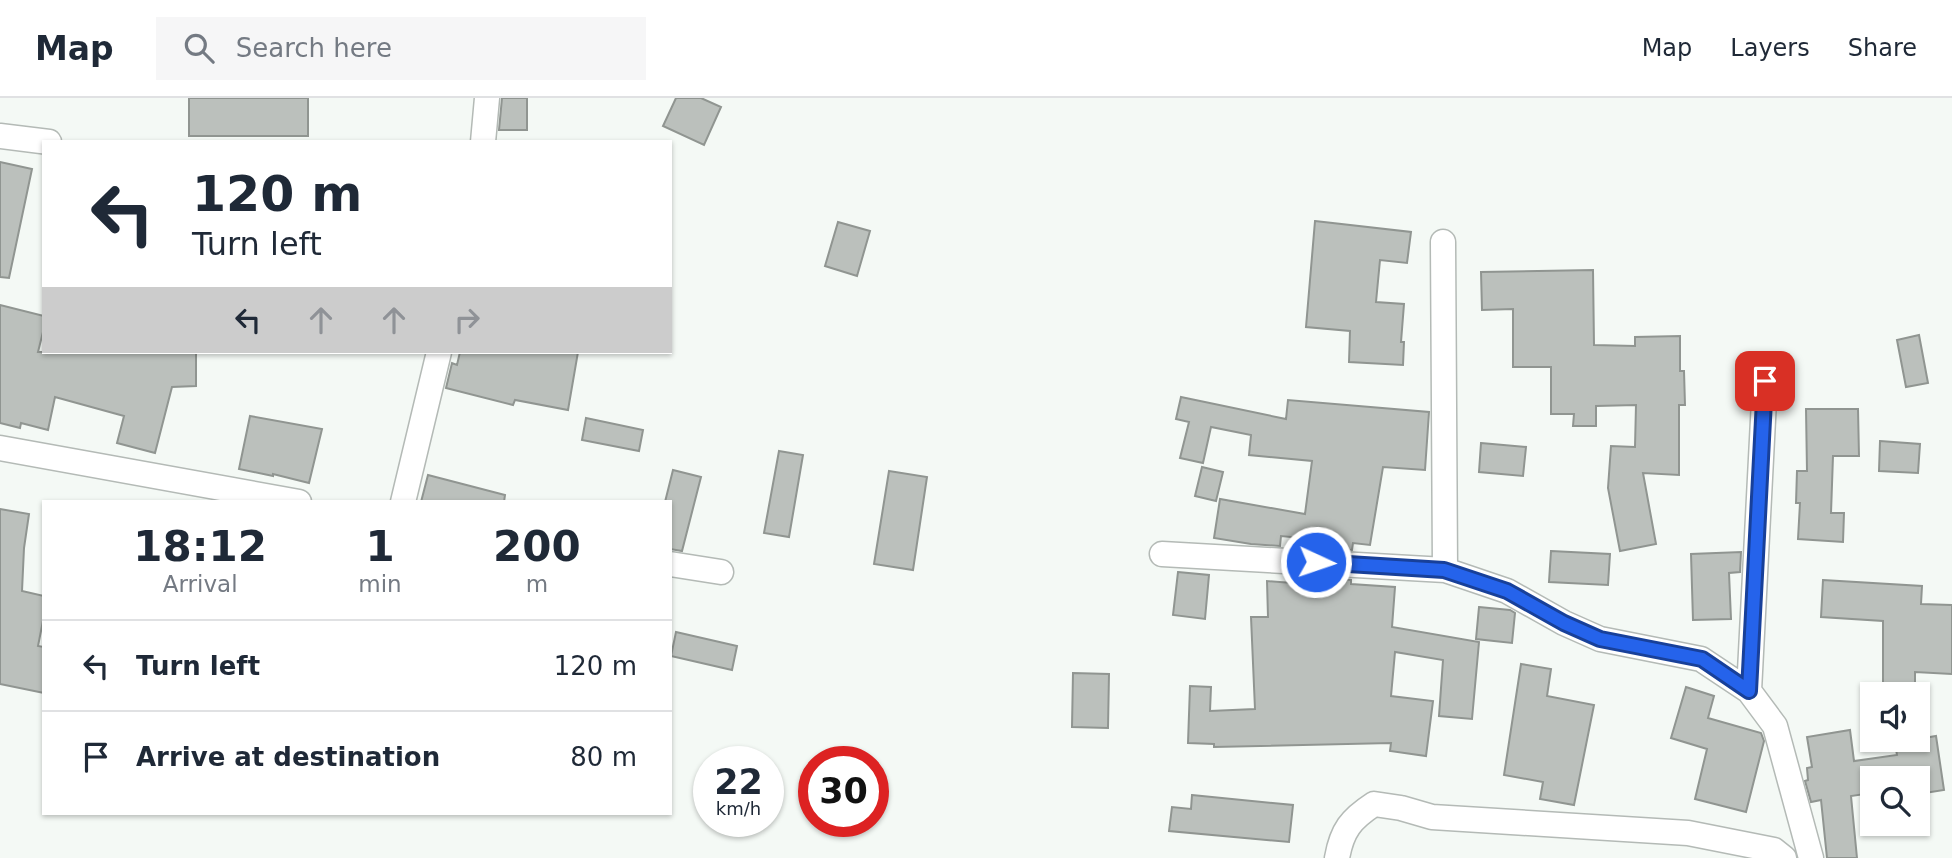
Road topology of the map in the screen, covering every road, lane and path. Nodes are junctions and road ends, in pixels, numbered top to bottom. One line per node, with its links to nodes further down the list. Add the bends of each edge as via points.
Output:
1 (486, 98): 3 (street)
2 (0, 136): 4 (street)
3 (483, 140)
4 (42, 141)
5 (1443, 242): 13 (street)
6 (439, 354): 10 (street)
7 (1765, 381): 15 (street)
8 (0, 448): 9 (street)
9 (286, 500)
10 (403, 500)
11 (1162, 554): 13 (street)
12 (672, 564): 14 (street)
13 (1444, 570): 15 (street, via 1507,591 1600,639 1702,659)
14 (721, 572)
15 (1749, 691): 18 (street, via 1775,726)
16 (1337, 858): 17 (street, via 1340,841 1353,818 1374,804 1432,817 1688,833 1774,850)
17 (1784, 858)
18 (1811, 858)

